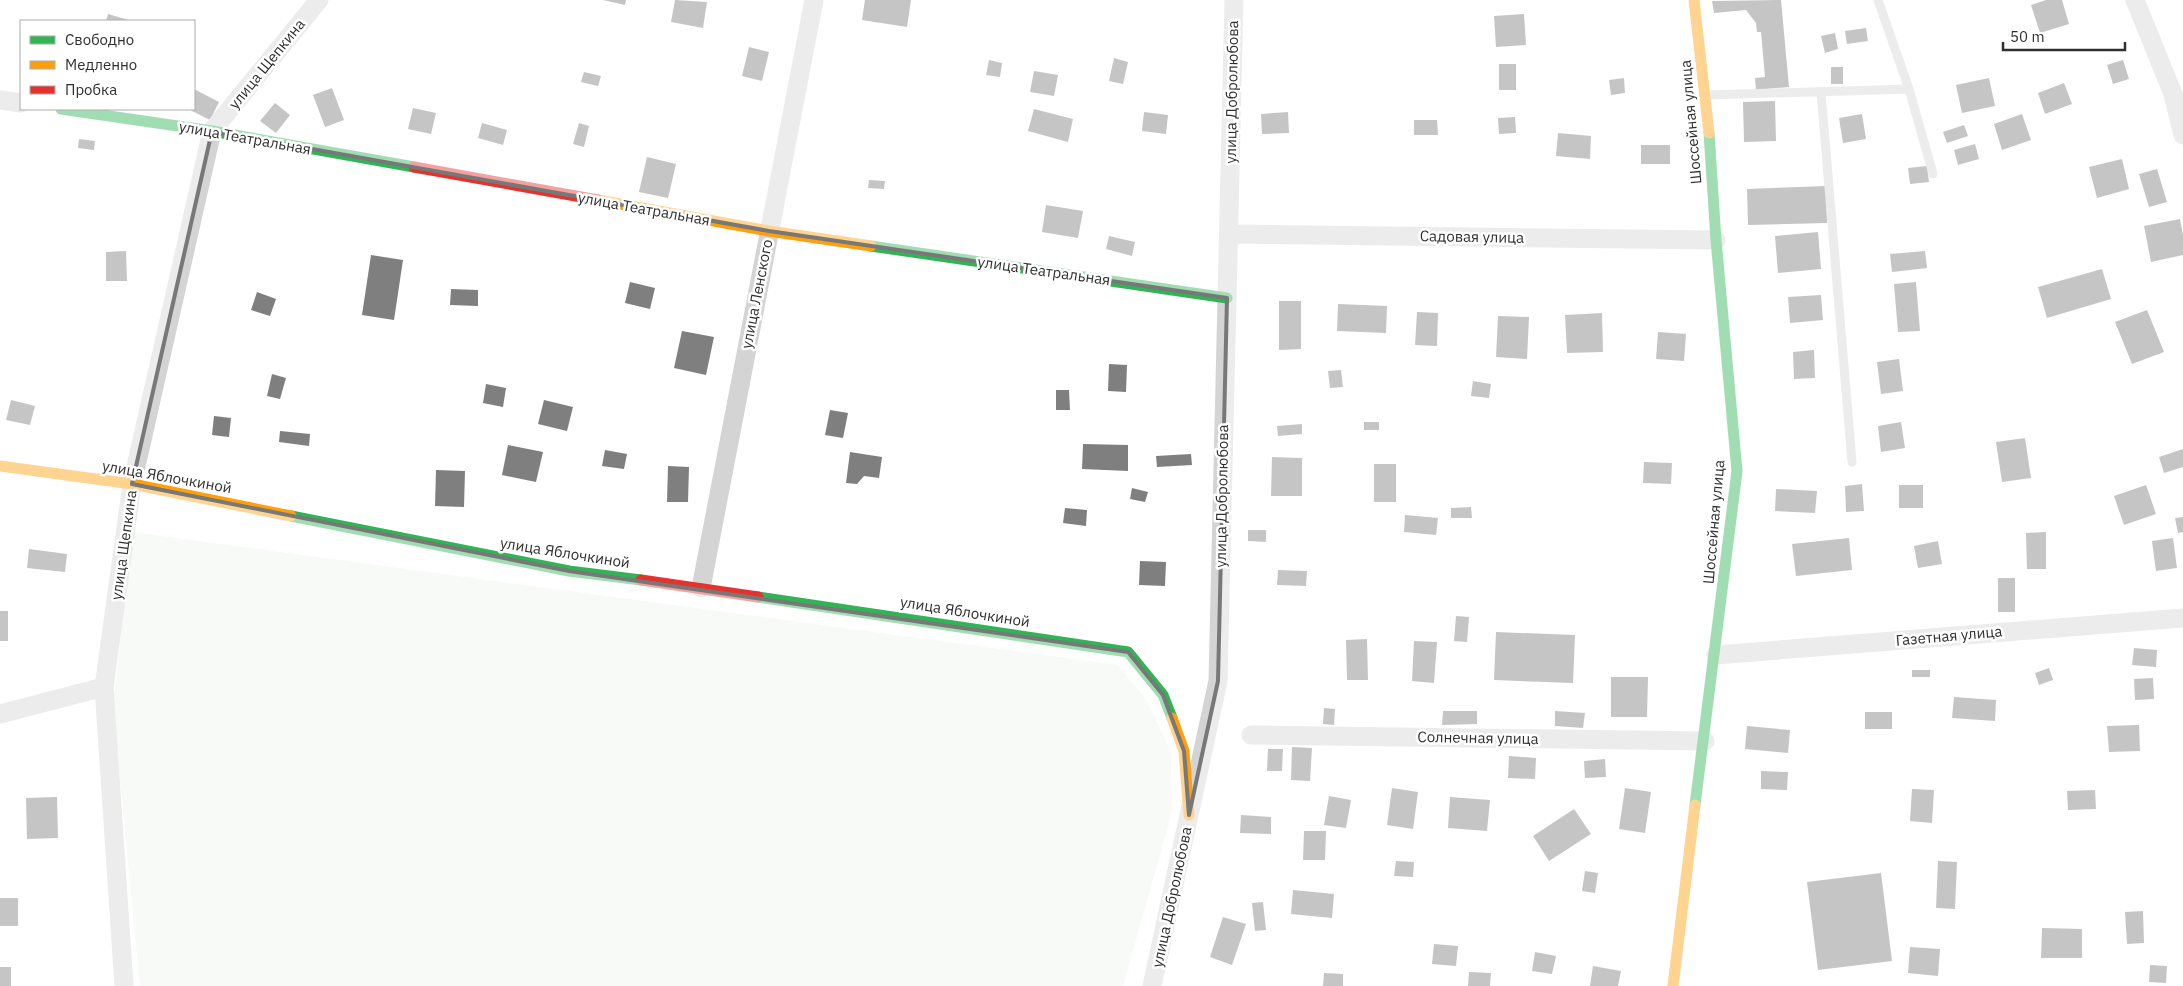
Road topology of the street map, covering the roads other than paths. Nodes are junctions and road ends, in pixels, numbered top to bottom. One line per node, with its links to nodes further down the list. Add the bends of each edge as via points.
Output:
1 (319, 0): 13 (street, улица Щепкина)
2 (814, 0): 16 (street, улица Ленского)
3 (1234, 0): 17 (street, улица Добролюбова)
4 (1694, 0): 9 (street, Шоссейная улица)
5 (1878, 0): 7 (lane)
6 (2135, 0): 14 (street, via 2173,94)
7 (1909, 89): 8 (lane); 15 (lane)
8 (1821, 92): 9 (lane); 20 (lane)
9 (1705, 96): 18 (street, Шоссейная улица)
10 (0, 100): 11 (street)
11 (20, 103)
12 (69, 110): 13 (street, улица Театральная)
13 (212, 131): 16 (street, улица Театральная); 22 (street, улица Щепкина)
14 (2183, 135)
15 (1933, 174)
16 (770, 231): 19 (street, улица Театральная); 23 (street, улица Ленского)
17 (1229, 234): 18 (street, Садовая улица); 19 (street, улица Добролюбова)
18 (1716, 240): 25 (street, Шоссейная улица, via 1737,471)
19 (1227, 298): 30 (street, улица Добролюбова, via 1218,681)
20 (1852, 462)
21 (0, 466): 22 (street, улица Яблочкиной)
22 (132, 484): 23 (street, улица Яблочкиной, via 569,571); 26 (street, улица Щепкина)
23 (701, 588): 30 (street, улица Яблочкиной, via 1128,652 1163,695 1184,751)
24 (2183, 618): 25 (street, Газетная улица)
25 (1716, 655): 29 (street, Шоссейная улица)
26 (104, 687): 27 (street); 31 (street, улица Щепкина)
27 (0, 714)
28 (1251, 735): 29 (street, Солнечная улица)
29 (1705, 741): 33 (street, Шоссейная улица)
30 (1190, 815): 32 (street, улица Добролюбова)
31 (124, 986)
32 (1152, 986)
33 (1673, 986)

